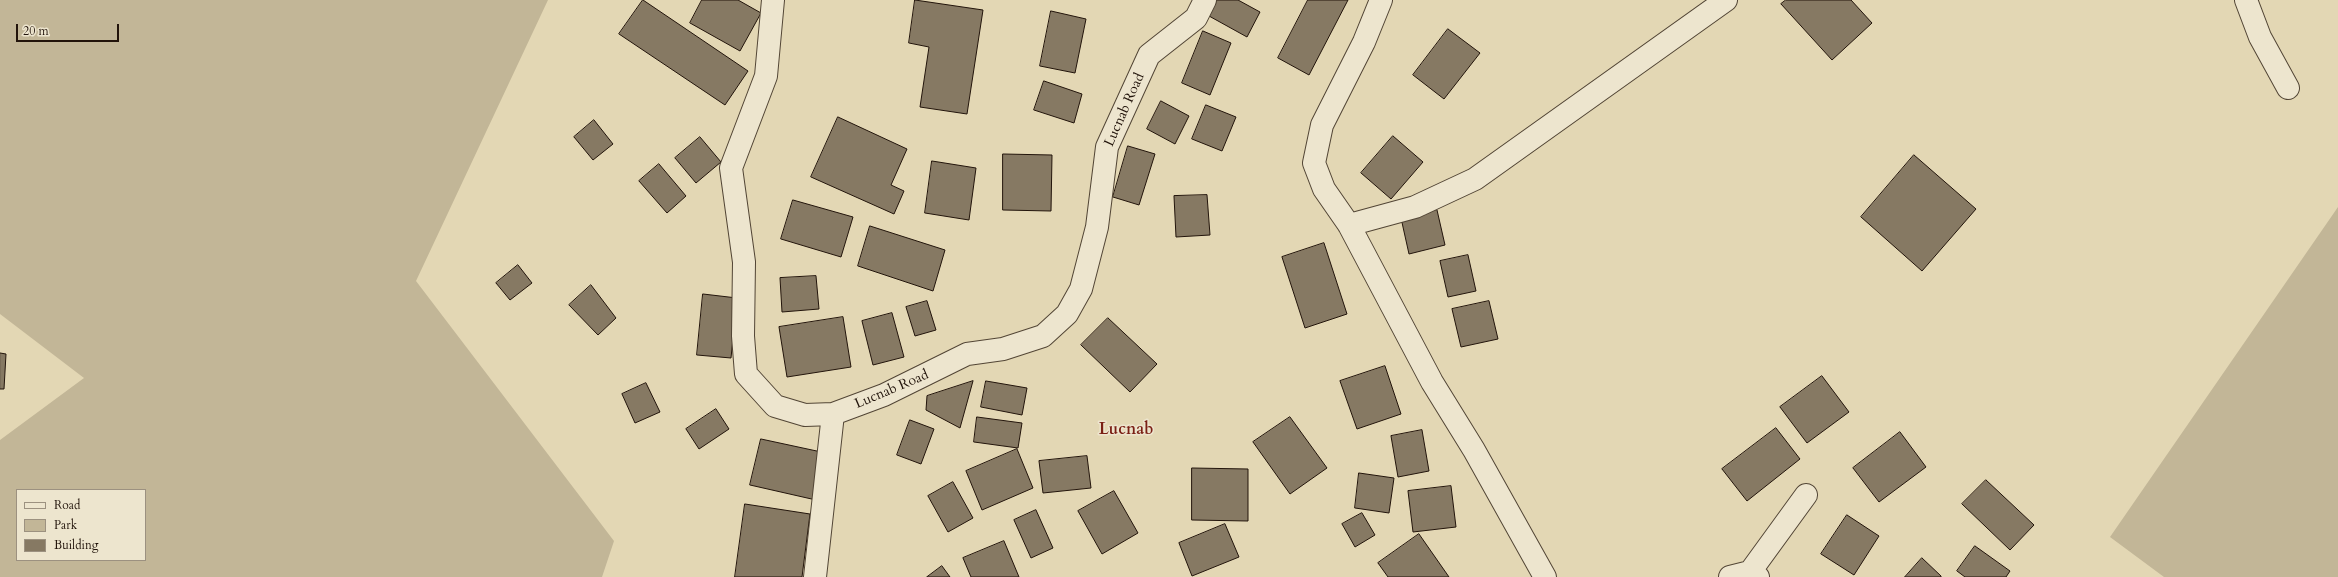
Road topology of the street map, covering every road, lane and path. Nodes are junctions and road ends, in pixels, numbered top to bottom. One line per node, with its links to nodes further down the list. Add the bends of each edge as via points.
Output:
1 (773, 0): 8 (street, Lucnab Road, via 766,76 731,168 744,262 743,336 746,374 774,406 804,416)
2 (1205, 0): 8 (street, Lucnab Road, via 1196,18 1149,55 1107,148 1097,227 1081,289 1067,314 1043,336 1003,349 967,354 884,395)
3 (1381, 0): 7 (street, via 1364,42 1322,125 1314,163 1324,189)
4 (1726, 0): 7 (street, via 1475,179 1415,206)
5 (2246, 0): 6 (street, via 2260,37)
6 (2288, 88)
7 (1349, 224): 12 (street, via 1432,382)
8 (833, 414): 11 (street)
9 (1806, 495): 10 (street)
10 (1746, 575)
11 (815, 577)
12 (1546, 577)

